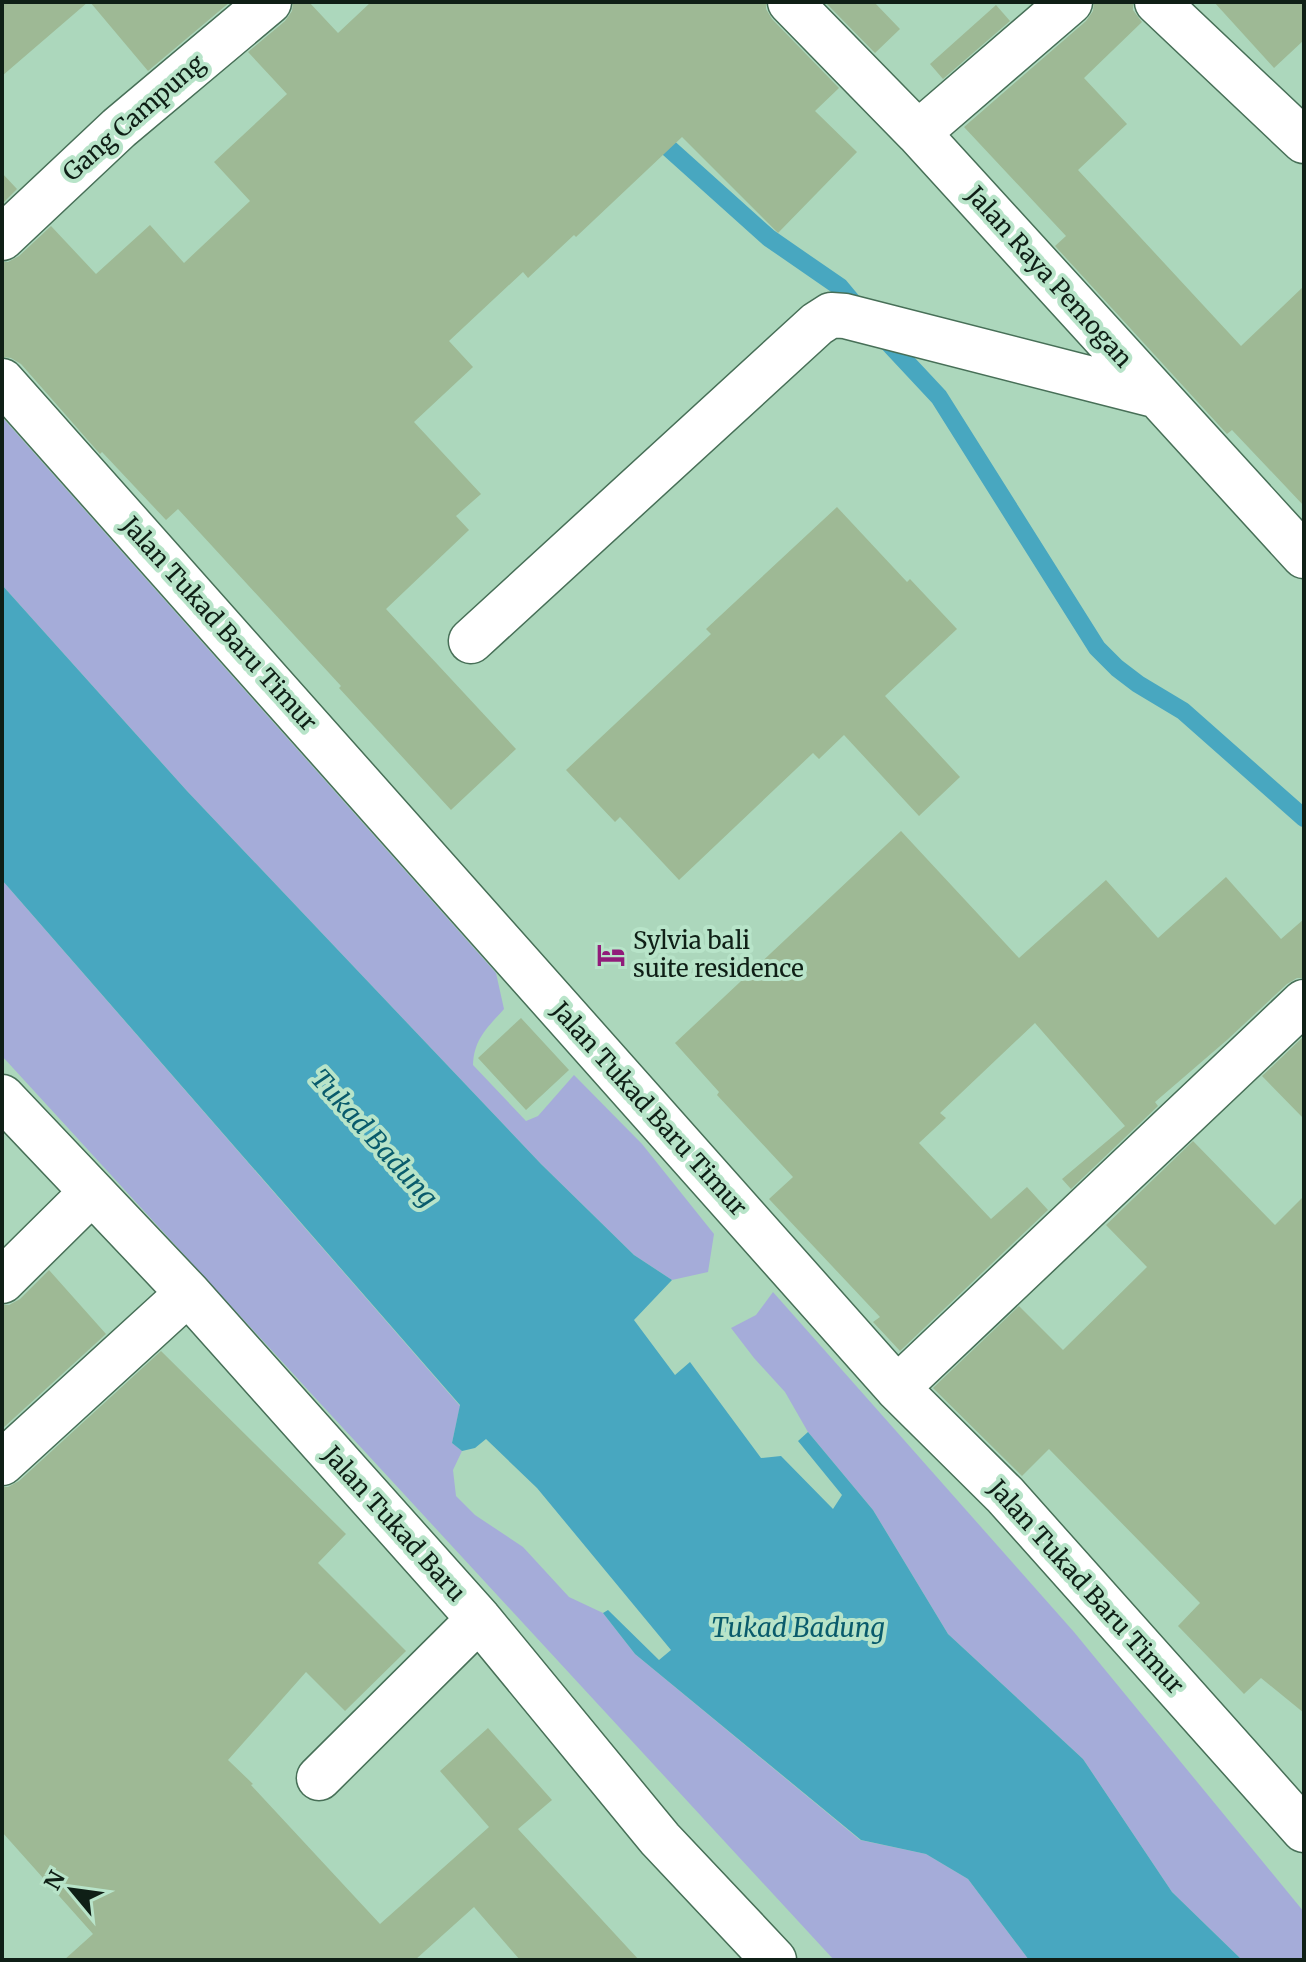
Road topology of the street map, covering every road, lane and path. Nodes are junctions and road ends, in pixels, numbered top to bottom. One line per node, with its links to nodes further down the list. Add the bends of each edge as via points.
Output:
1 (269, 2): 7 (street, Gang Campung, via 119,128)
2 (790, 2): 5 (street, Jalan Raya Pemogan)
3 (1070, 2): 5 (street)
4 (1157, 2): 6 (street)
5 (918, 133): 9 (street, Jalan Raya Pemogan)
6 (1304, 141)
7 (2, 238)
8 (2, 381): 17 (street, Jalan Tukad Baru Timur)
9 (1158, 396): 10 (street, Jalan Raya Pemogan); 11 (street, via 831,315)
10 (1304, 556)
11 (471, 641)
12 (1304, 1002): 17 (street)
13 (2, 1097): 14 (street, Jalan Tukad Baru)
14 (92, 1192): 15 (street); 16 (street, Jalan Tukad Baru)
15 (2, 1281)
16 (188, 1293): 18 (street); 19 (street, Jalan Tukad Baru)
17 (897, 1388): 21 (street, Jalan Tukad Baru Timur, via 1005,1495)
18 (2, 1463)
19 (479, 1619): 20 (street); 22 (street, Jalan Tukad Baru, via 660,1839)
20 (319, 1778)
21 (1304, 1830)
22 (774, 1960)

